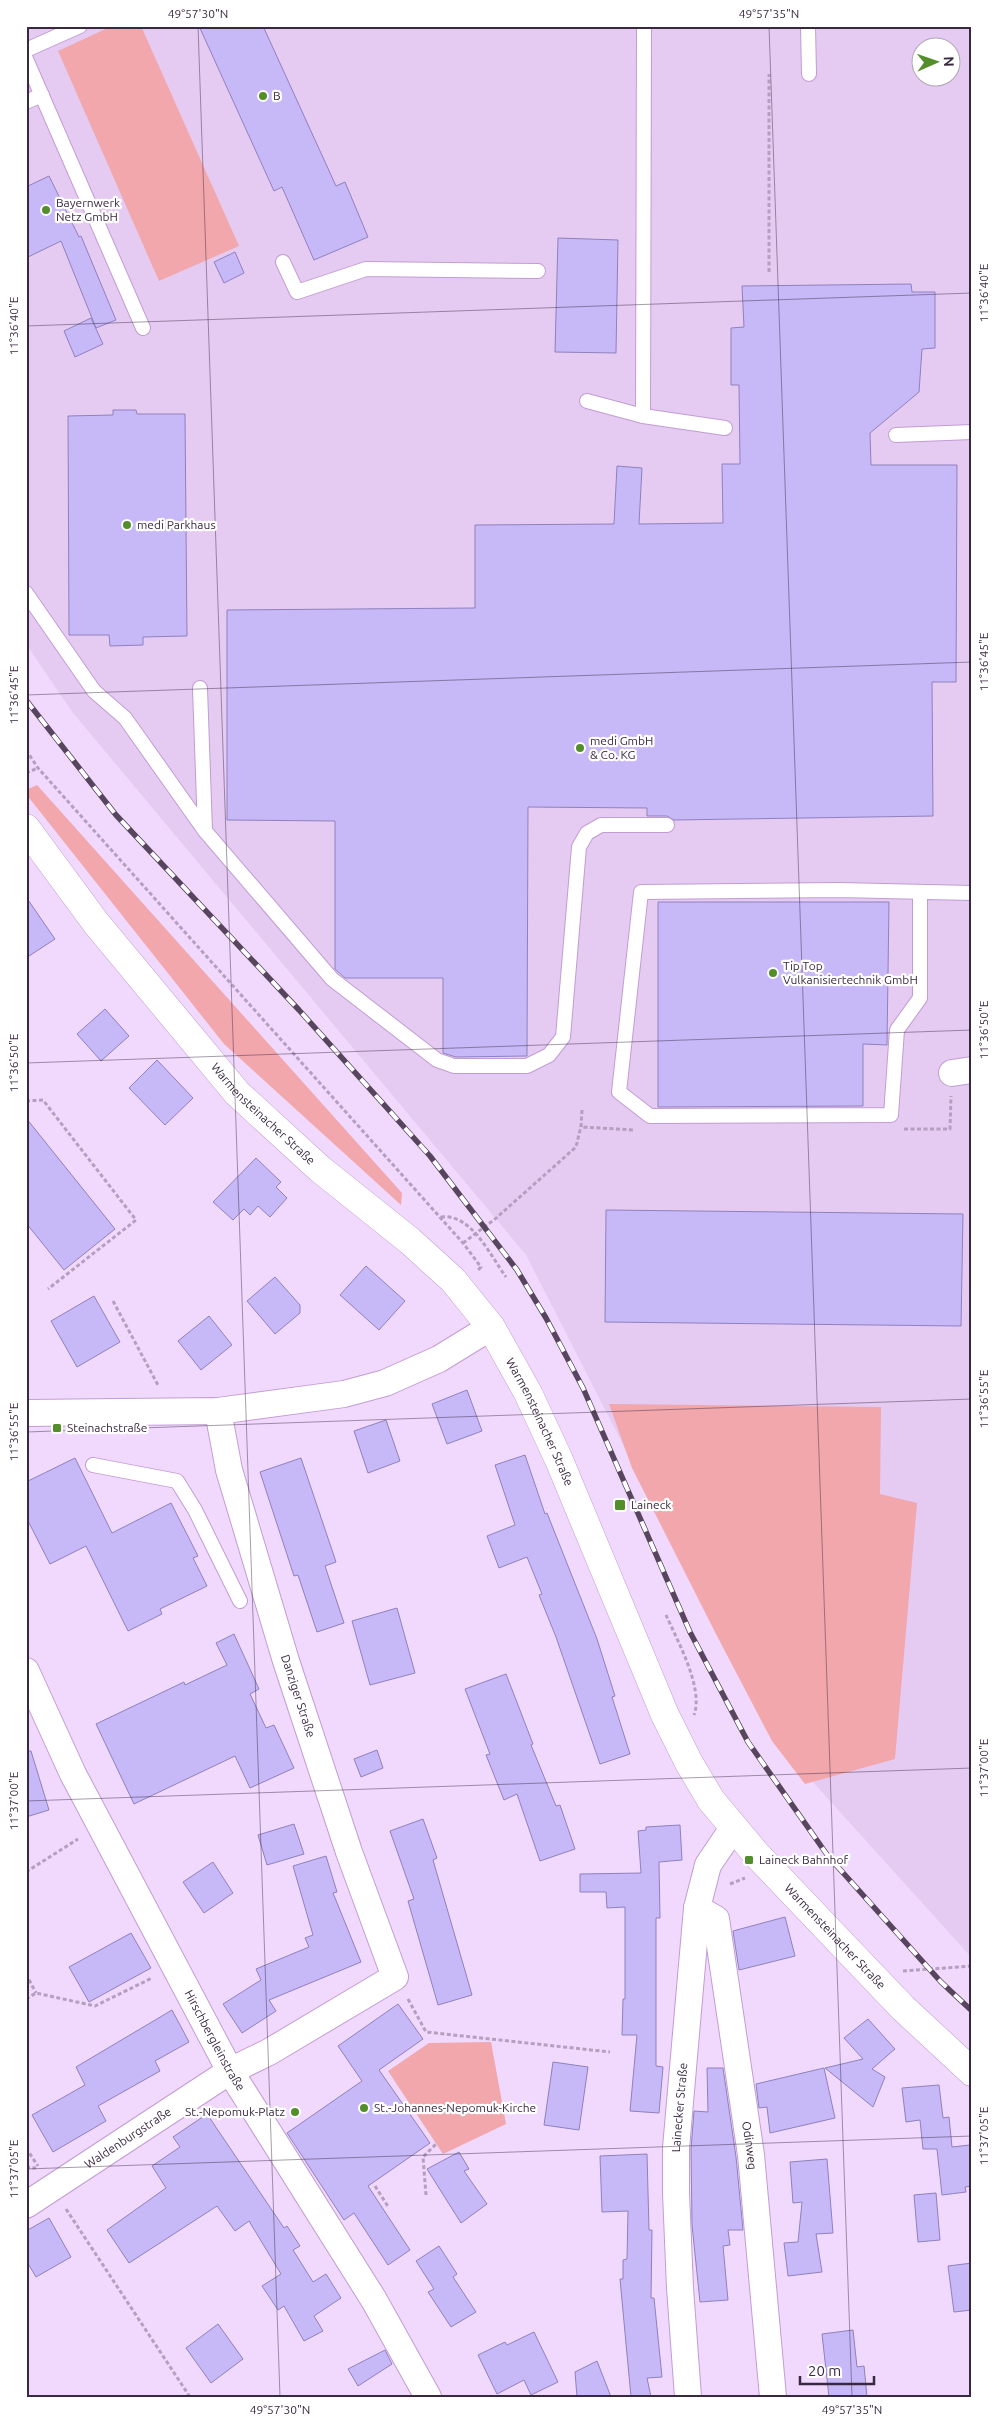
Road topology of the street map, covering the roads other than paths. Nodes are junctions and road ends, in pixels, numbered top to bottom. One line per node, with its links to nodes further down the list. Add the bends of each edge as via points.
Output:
1 (80, 26): 4 (lane)
2 (644, 26): 13 (lane)
3 (808, 26): 6 (lane)
4 (26, 50)
5 (26, 58): 7 (lane)
6 (809, 74)
7 (42, 95): 8 (lane); 11 (lane)
8 (26, 102)
9 (283, 262): 10 (lane, via 297,292 366,269)
10 (538, 271)
11 (143, 328)
12 (587, 401): 13 (lane)
13 (643, 416): 14 (lane)
14 (725, 428)
15 (972, 432): 16 (lane)
16 (896, 435)
17 (26, 593): 21 (lane, via 94,692 125,718)
18 (200, 688): 21 (lane)
19 (667, 825): 21 (lane, via 601,825 587,833 579,847 563,1038 549,1055 527,1066 454,1066 437,1060 332,979)
20 (26, 828): 24 (street, Warmensteinacher Straße, via 96,923 237,1093 320,1169 453,1280)
21 (205, 831)
22 (920, 892): 22 (lane, via 641,892 620,1092 650,1116 891,1115 897,1030 920,998); 23 (lane)
23 (972, 893)
24 (491, 1327): 25 (street, via 439,1359 385,1384 344,1394); 30 (street, Warmensteinacher Straße, via 560,1460 669,1723 711,1800)
25 (218, 1411): 26 (street); 32 (street, Danziger Straße, via 229,1470 286,1661 349,1852 395,1977 269,2052)
26 (26, 1412)
27 (93, 1465): 28 (lane, via 177,1481)
28 (240, 1601)
29 (26, 1671): 32 (street, Hirschbergleinstraße, via 73,1774)
30 (733, 1828): 31 (street, Lainecker Straße, via 708,1865); 33 (street, Warmensteinacher Straße, via 873,1977)
31 (700, 1899): 36 (street, Lainecker Straße, via 676,2148 680,2288); 37 (street, Odinweg, via 716,1919 751,2155)
32 (230, 2071): 34 (street, Waldenburgstraße); 35 (street, Hirschbergleinstraße, via 374,2300)
33 (972, 2072)
34 (26, 2205)
35 (428, 2397)
36 (688, 2397)
37 (772, 2397)

